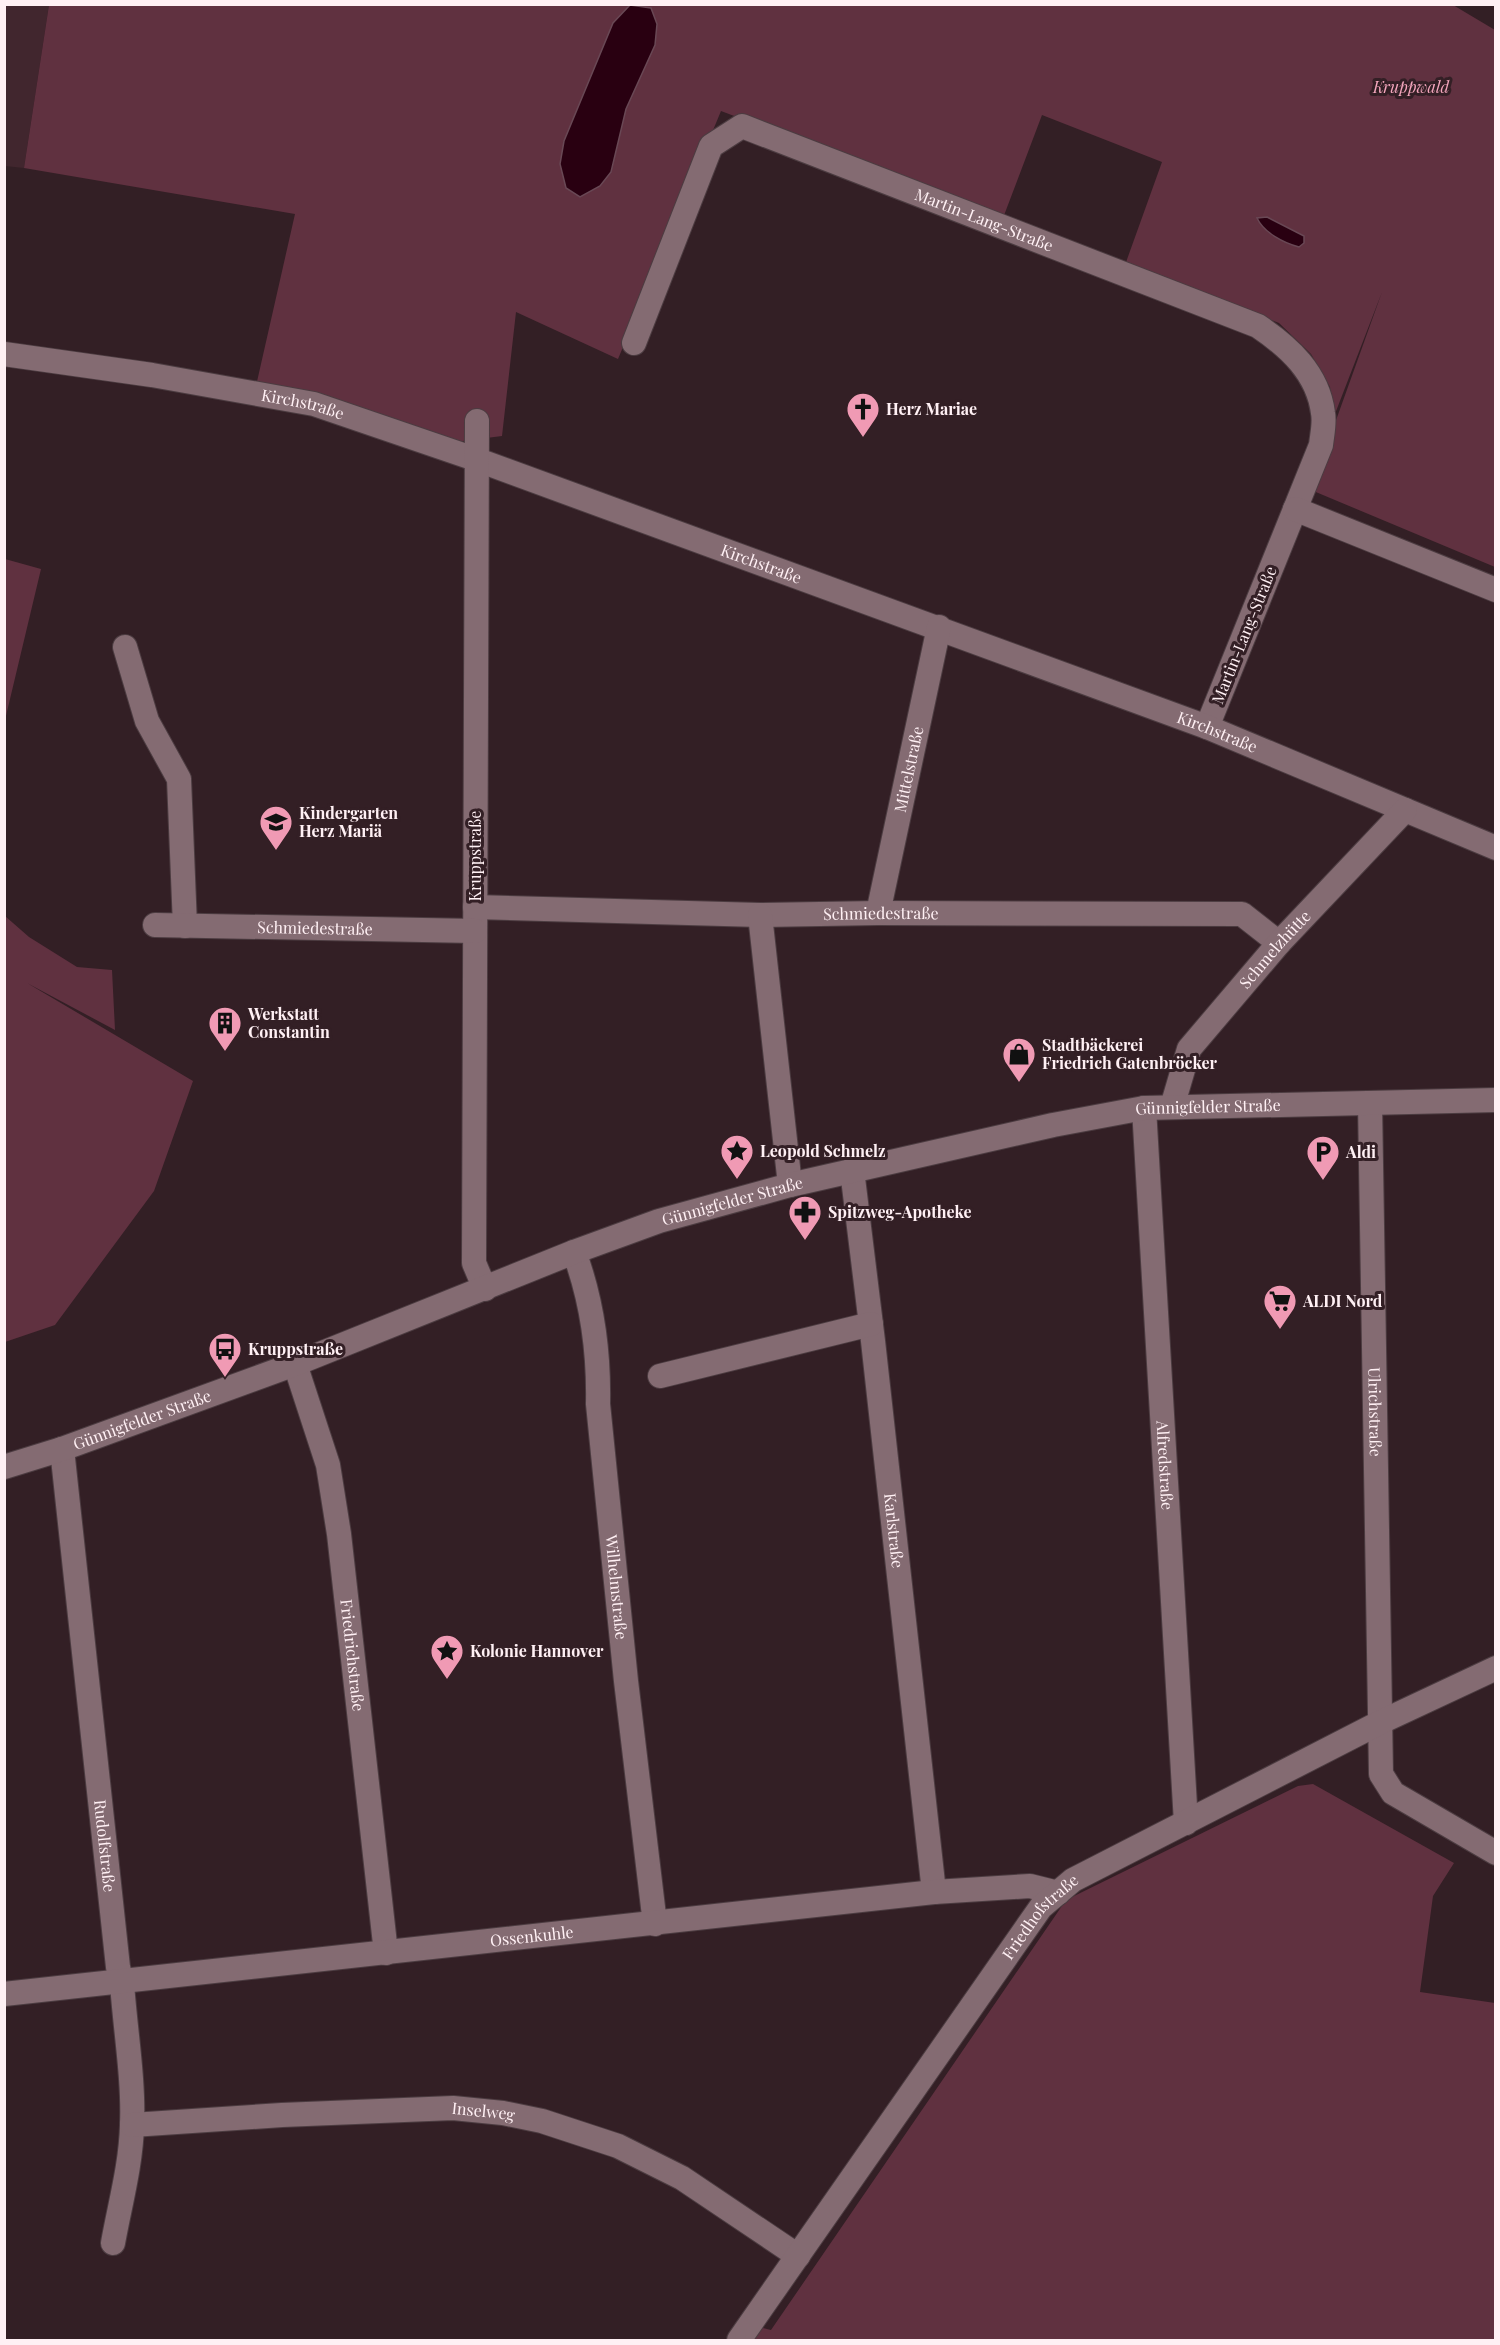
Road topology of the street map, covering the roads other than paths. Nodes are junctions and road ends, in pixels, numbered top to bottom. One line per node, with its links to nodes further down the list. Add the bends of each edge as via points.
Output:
1 (634, 343): 5 (street, Martin-Lang-Straße, via 711,146 742,126 1258,326 1277,339 1314,381 1324,414 1321,445)
2 (4, 354): 4 (street, Kirchstraße, via 314,404)
3 (477, 422): 4 (street, Kruppstraße)
4 (478, 460): 7 (street, Kirchstraße); 12 (street, Kruppstraße)
5 (1295, 509): 6 (street); 9 (street, Martin-Lang-Straße)
6 (1496, 590)
7 (939, 627): 9 (street, Kirchstraße); 13 (street, Mittelstraße)
8 (125, 647): 16 (street, via 147,721 179,779)
9 (1207, 727): 10 (street, Kirchstraße)
10 (1405, 810): 11 (street, Kirchstraße); 18 (street, Schmelzhütte)
11 (1496, 848)
12 (475, 907): 14 (street, Schmiedestraße); 17 (street, Kruppstraße)
13 (878, 913): 14 (street, Schmiedestraße); 18 (street, Schmiedestraße, via 1242,915)
14 (760, 915): 24 (street)
15 (154, 925): 16 (street, Schmiedestraße)
16 (185, 926): 17 (street, Schmiedestraße)
17 (475, 931): 26 (street, Kruppstraße, via 474,1263)
18 (1279, 943): 21 (street, Schmelzhütte, via 1189,1049)
19 (1496, 1100): 20 (street, Günnigfelder Straße)
20 (1370, 1103): 21 (street, Günnigfelder Straße); 33 (street, Ulrichstraße)
21 (1172, 1107): 22 (street, Günnigfelder Straße)
22 (1144, 1108): 23 (street, Günnigfelder Straße); 34 (street, Alfredstraße)
23 (852, 1170): 24 (street, Günnigfelder Straße); 27 (street, Karlstraße)
24 (790, 1185): 25 (street, Günnigfelder Straße, via 659,1221)
25 (574, 1252): 26 (street, Günnigfelder Straße); 38 (street, Wilhelmstraße, via 585,1282 598,1377 620,1623)
26 (485, 1289): 28 (street, Günnigfelder Straße)
27 (871, 1324): 29 (street); 36 (street, Karlstraße)
28 (296, 1364): 30 (street, Günnigfelder Straße); 39 (street, Friedrichstraße, via 328,1465 339,1534)
29 (660, 1376)
30 (62, 1449): 31 (street, Günnigfelder Straße); 40 (street, Rudolfstraße)
31 (4, 1467)
32 (1496, 1668): 33 (street, Friedhofstraße)
33 (1381, 1722): 34 (street, Friedhofstraße); 35 (street, Ulrichstraße, via 1381,1774 1393,1793)
34 (1186, 1823): 37 (street, Friedhofstraße, via 1073,1880)
35 (1496, 1853)
36 (934, 1892): 37 (street, Ossenkuhle, via 1030,1886); 38 (street, Ossenkuhle)
37 (1058, 1893): 44 (street, Friedhofstraße, via 1041,1907)
38 (654, 1924): 39 (street, Ossenkuhle)
39 (386, 1953): 40 (street, Ossenkuhle)
40 (122, 1983): 41 (street, Ossenkuhle); 42 (street, Rudolfstraße)
41 (4, 1994)
42 (132, 2125): 43 (street, Rudolfstraße); 44 (street, Inselweg, via 453,2108 503,2113 542,2121 618,2146 682,2178)
43 (112, 2243)
44 (798, 2256): 45 (street, Friedhofstraße)
45 (739, 2340)

